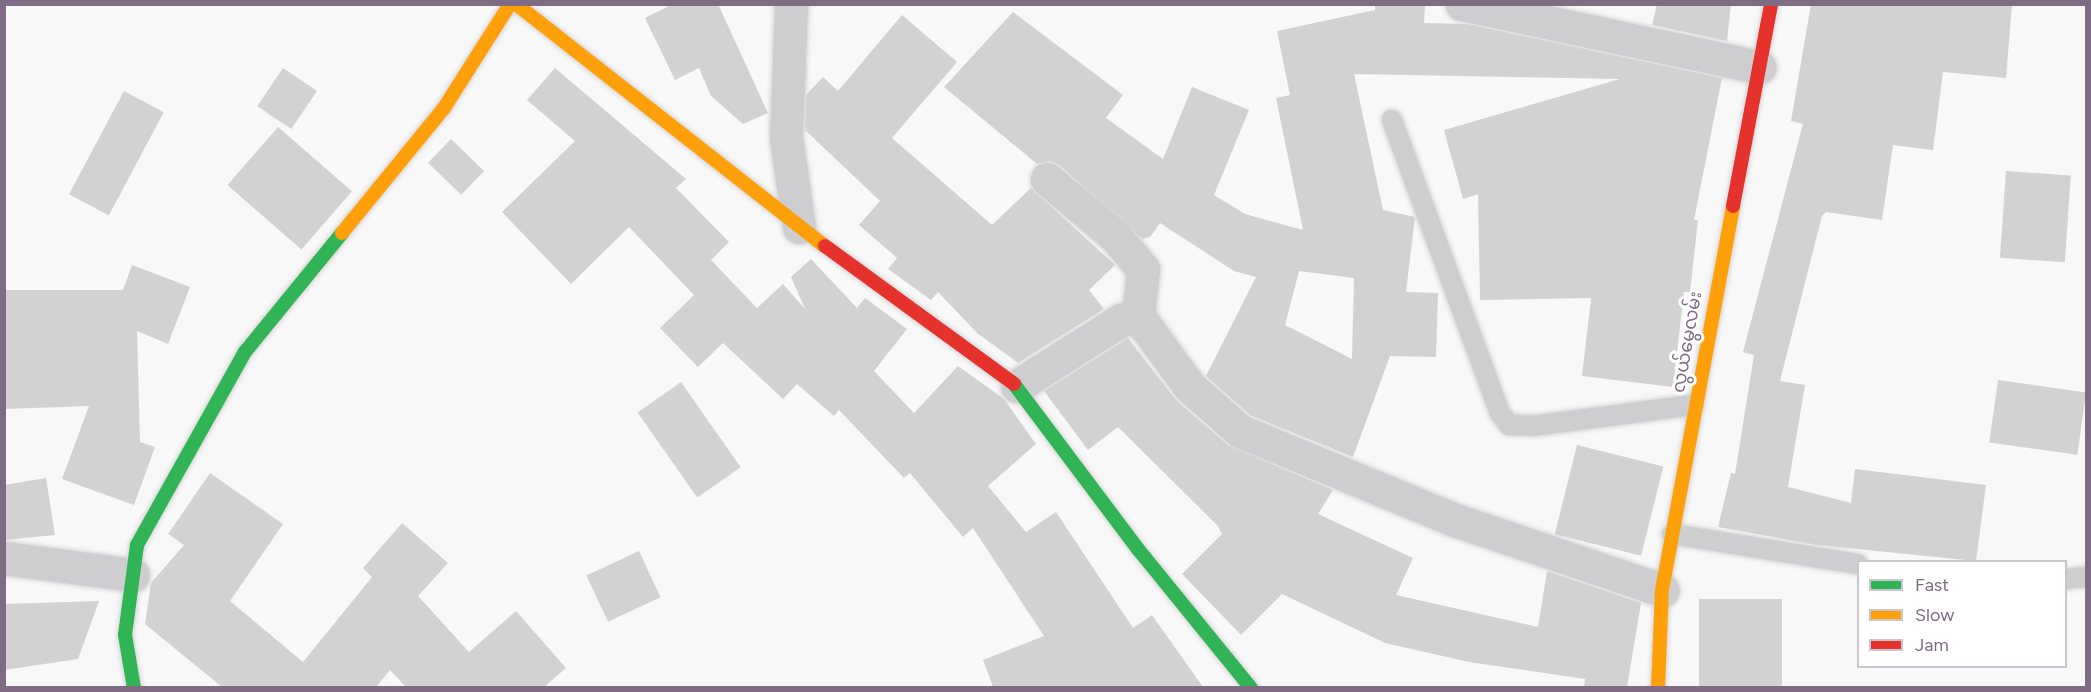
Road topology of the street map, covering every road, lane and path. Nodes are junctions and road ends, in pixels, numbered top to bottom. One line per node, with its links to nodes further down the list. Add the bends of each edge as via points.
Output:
1 (510, 4): 16 (street, via 444,108 245,352 137,544)
2 (516, 4): 9 (street)
3 (791, 4): 9 (street, via 786,138)
4 (1462, 4): 6 (street)
5 (1771, 4): 6 (street, လွယ်မွေလမ်း)
6 (1759, 67): 12 (street, လွယ်မွေလမ်း)
7 (1392, 120): 12 (lane, via 1500,414 1509,425 1532,426)
8 (1047, 180): 10 (street, via 1116,237 1143,269)
9 (799, 227): 11 (street)
10 (1138, 316): 11 (street, via 1121,320); 19 (street, via 1189,386 1240,430 1455,520)
11 (1017, 386): 21 (street, via 1138,549)
12 (1694, 405): 13 (street, လွယ်မွေလမ်း)
13 (1672, 534): 15 (lane); 19 (street, လွယ်မွေလမ်း)
14 (4, 558): 16 (street)
15 (1857, 564)
16 (132, 575): 20 (street, via 125,635)
17 (2086, 577): 18 (lane)
18 (2067, 579)
19 (1662, 590): 22 (street, လွယ်မွေလမ်း)
20 (134, 687)
21 (1251, 687)
22 (1658, 687)

